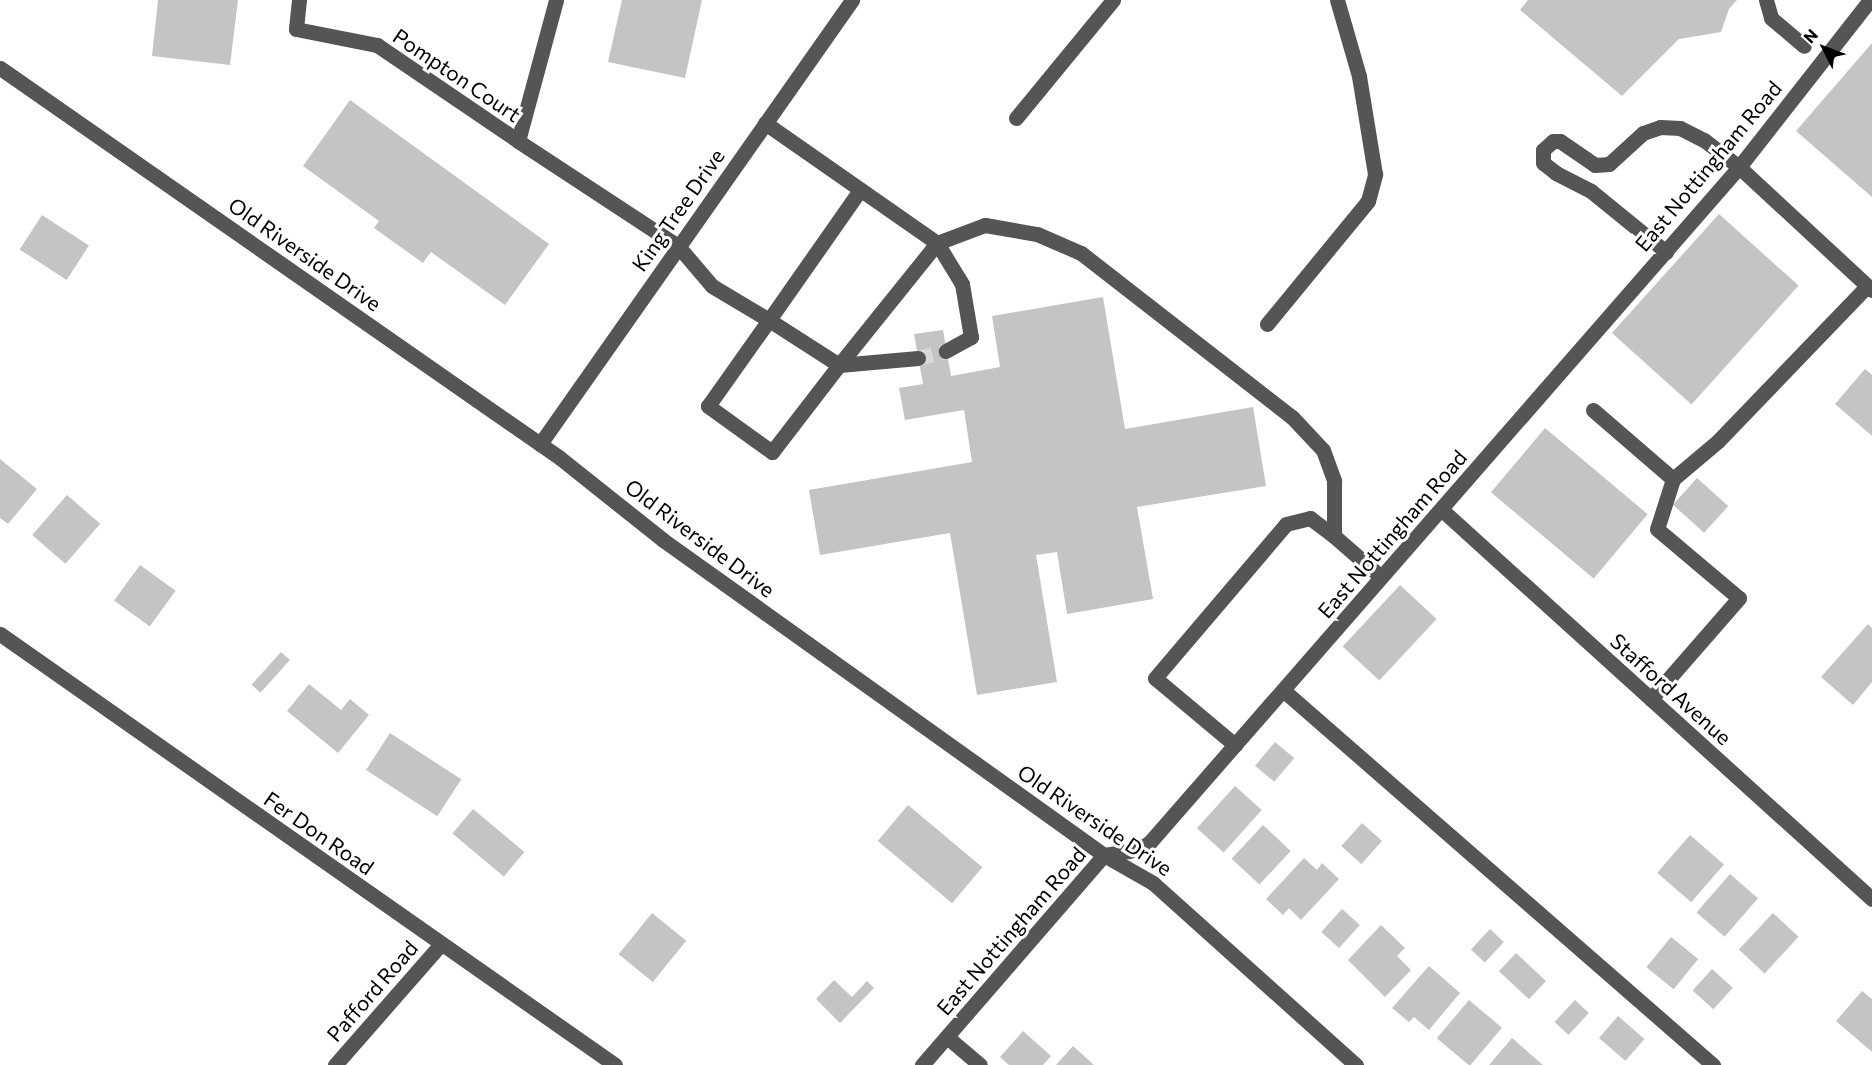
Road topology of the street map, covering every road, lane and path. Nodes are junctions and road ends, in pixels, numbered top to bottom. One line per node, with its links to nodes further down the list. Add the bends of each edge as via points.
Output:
1 (299, 0): 12 (street, Pompton Court, via 296,29 377,45)
2 (556, 0): 12 (street, Pompton Court)
3 (852, 0): 11 (street, King Tree Drive)
4 (1113, 0): 10 (street)
5 (1337, 0): 20 (street, via 1359,76 1375,174 1368,201)
6 (1766, 0): 8 (street, via 1771,18)
7 (1870, 0): 13 (street, East Nottingham Road)
8 (1804, 46)
9 (0, 68): 25 (street, Old Riverside Drive)
10 (1016, 118)
11 (765, 123): 14 (street); 16 (street, King Tree Drive)
12 (518, 141): 16 (street, Pompton Court)
13 (1739, 167): 17 (street, East Nottingham Road); 17 (street, via 1704,140 1680,128 1659,127 1643,133 1609,164 1595,165 1560,141 1553,141 1543,150 1543,163 1591,191); 18 (street)
14 (860, 189): 15 (street); 19 (street)
15 (937, 243): 21 (street, via 962,284 971,337); 23 (street); 28 (street, via 985,225 1037,234 1081,253 1292,417 1323,450 1334,481)
16 (678, 246): 19 (street, Pompton Court, via 712,286); 25 (street, King Tree Drive)
17 (1666, 252): 27 (street, East Nottingham Road)
18 (1870, 288): 26 (street, via 1718,441)
19 (769, 320): 23 (street, Pompton Court); 23 (street, via 708,406 772,452)
20 (1268, 324)
21 (946, 351)
22 (918, 358): 23 (street)
23 (839, 364)
24 (1593, 410): 26 (street)
25 (540, 444): 34 (street, Old Riverside Drive, via 663,540)
26 (1673, 479): 32 (street, via 1657,529 1739,598)
27 (1442, 510): 29 (street, East Nottingham Road); 32 (street, Stafford Avenue)
28 (1334, 536): 29 (street); 33 (street, via 1310,518 1286,524 1155,678)
29 (1381, 577): 31 (street, East Nottingham Road)
30 (0, 634): 36 (street, Fer Don Road)
31 (1283, 690): 33 (street, East Nottingham Road); 43 (street)
32 (1651, 699): 35 (street, Stafford Avenue)
33 (1235, 745): 34 (street, East Nottingham Road, via 1150,842 1140,849)
34 (1104, 855): 37 (street, East Nottingham Road); 42 (street, Old Riverside Drive, via 1153,884)
35 (1872, 899)
36 (441, 944): 38 (street, Pafford Road); 39 (street, Fer Don Road)
37 (947, 1037): 40 (street, East Nottingham Road); 41 (street)
38 (335, 1065)
39 (615, 1065)
40 (922, 1065)
41 (980, 1065)
42 (1356, 1065)
43 (1713, 1065)

